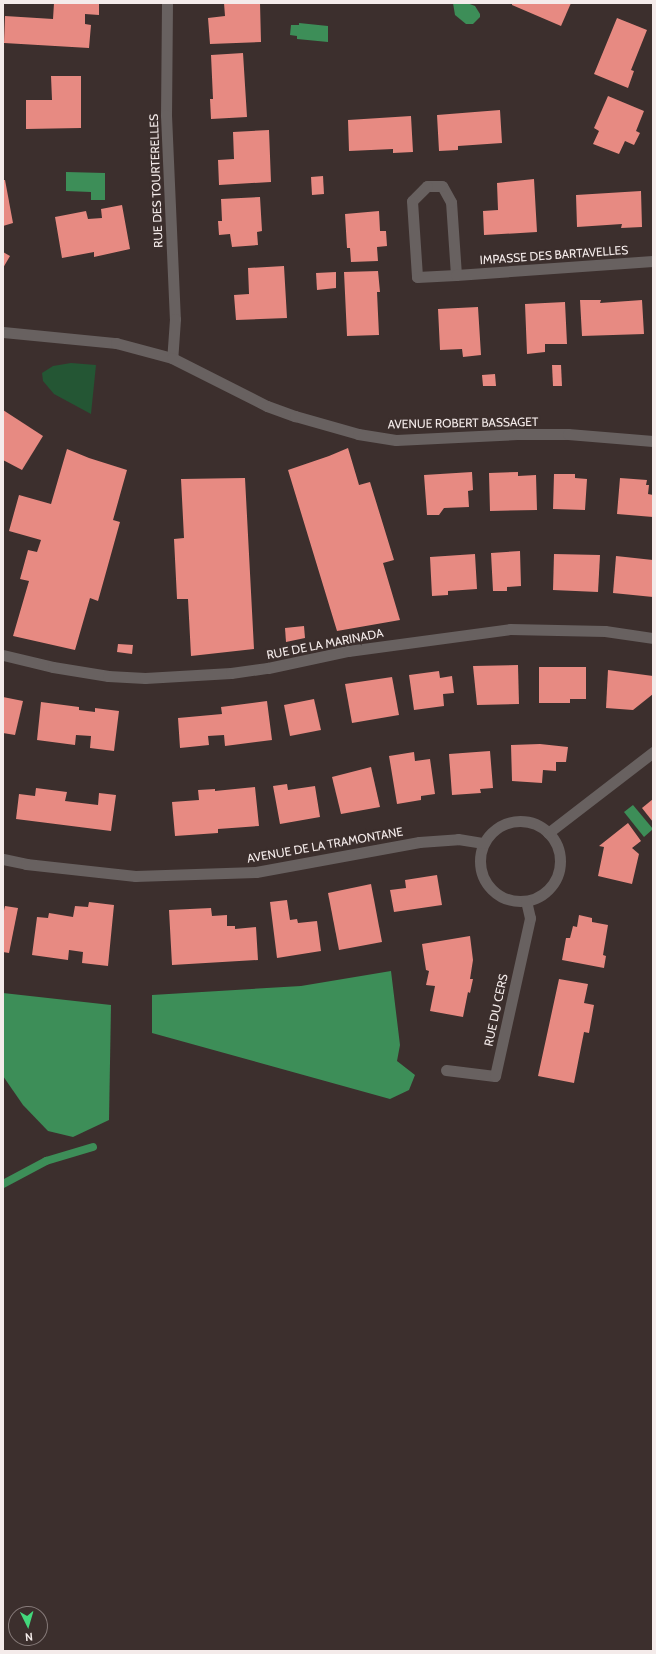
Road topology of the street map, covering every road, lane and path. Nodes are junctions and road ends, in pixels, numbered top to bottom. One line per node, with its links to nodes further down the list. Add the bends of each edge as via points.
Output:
1 (167, 3): 5 (street, RUE DES TOURTERELLES, via 166,115 175,319)
2 (653, 261): 3 (street, IMPASSE DES BARTAVELLES)
3 (456, 275): 3 (street, IMPASSE DES BARTAVELLES, via 451,202 442,186 427,186 412,201 417,277)
4 (3, 332): 5 (street, AVENUE ROBERT BASSAGET, via 116,343)
5 (172, 358): 6 (street, AVENUE ROBERT BASSAGET, via 267,406 358,434 396,440 568,434)
6 (653, 441)
7 (653, 638): 8 (street, RUE DE LA MARINADA, via 606,631 510,629 363,648 231,673 145,678 108,676)
8 (3, 655)
9 (653, 752): 10 (street)
10 (548, 833): 11 (street, via 538,825 526,821 513,822 491,833); 13 (street, via 559,853 560,865 557,876 550,888)
11 (484, 843): 12 (street, AVENUE DE LA TRAMONTANE, via 458,839 419,842 256,872 135,876 26,864); 13 (street, via 480,855 480,868 487,885 501,897)
12 (3, 858)
13 (526, 901): 14 (street, RUE DU CERS, via 530,918 495,1076)
14 (446, 1070)

